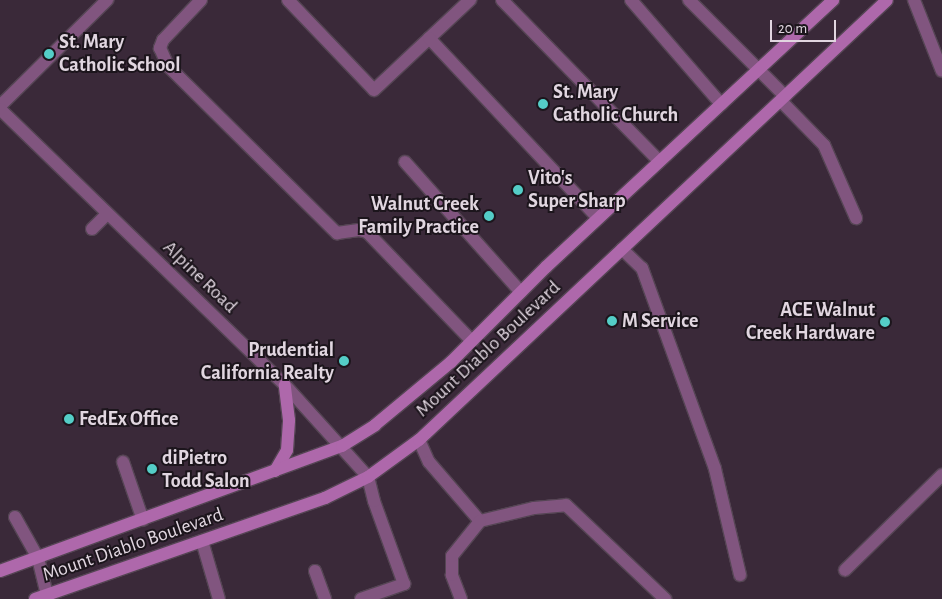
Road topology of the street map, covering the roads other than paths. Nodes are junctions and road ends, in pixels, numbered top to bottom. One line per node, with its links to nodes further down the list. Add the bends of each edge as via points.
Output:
1 (107, 0): 16 (street)
2 (201, 0): 25 (street, via 163,40 160,48 168,66 336,233 366,232)
3 (288, 0): 11 (street, via 374,90)
4 (470, 0): 11 (street)
5 (502, 0): 17 (street)
6 (631, 0): 15 (street)
7 (688, 0): 12 (street)
8 (832, 0): 12 (main road, Mount Diablo Boulevard)
9 (886, 0): 14 (main road, Mount Diablo Boulevard)
10 (914, 0): 13 (street)
11 (429, 38): 20 (street)
12 (758, 69): 14 (street); 15 (main road, Mount Diablo Boulevard)
13 (942, 71)
14 (783, 99): 21 (street, via 824,145); 23 (main road, Mount Diablo Boulevard)
15 (721, 104): 17 (main road, Mount Diablo Boulevard)
16 (0, 107): 19 (street, Alpine Road)
17 (659, 161): 20 (main road, Mount Diablo Boulevard)
18 (405, 162): 24 (street)
19 (108, 214): 22 (street); 26 (street, Alpine Road)
20 (598, 218): 24 (main road, Mount Diablo Boulevard)
21 (856, 218)
22 (92, 230)
23 (622, 249): 27 (main road, Mount Diablo Boulevard); 41 (street, via 642,268 715,469)
24 (521, 292): 25 (main road, Mount Diablo Boulevard)
25 (472, 341): 28 (main road, Mount Diablo Boulevard, via 399,408)
26 (285, 385): 28 (street, Alpine Road); 30 (main road, via 290,420 287,450)
27 (419, 440): 32 (main road, Mount Diablo Boulevard); 35 (street, via 429,462)
28 (342, 446): 30 (main road, Mount Diablo Boulevard); 32 (street, Alpine Road)
29 (123, 462): 34 (street)
30 (275, 471): 34 (main road, Mount Diablo Boulevard)
31 (942, 476): 38 (street)
32 (368, 477): 36 (main road, Mount Diablo Boulevard, via 325,498); 45 (street, via 404,584)
33 (15, 517): 37 (street)
34 (143, 520): 37 (main road, Mount Diablo Boulevard)
35 (480, 521): 46 (street, via 452,556 452,575); 47 (street, via 534,508 566,505)
36 (202, 541): 42 (main road, Mount Diablo Boulevard); 43 (street)
37 (38, 558): 39 (main road, Mount Diablo Boulevard); 42 (street)
38 (845, 570)
39 (0, 571)
40 (315, 571): 44 (street)
41 (740, 575)
42 (43, 598)
43 (219, 599)
44 (325, 599)
45 (362, 599)
46 (461, 599)
47 (665, 599)

